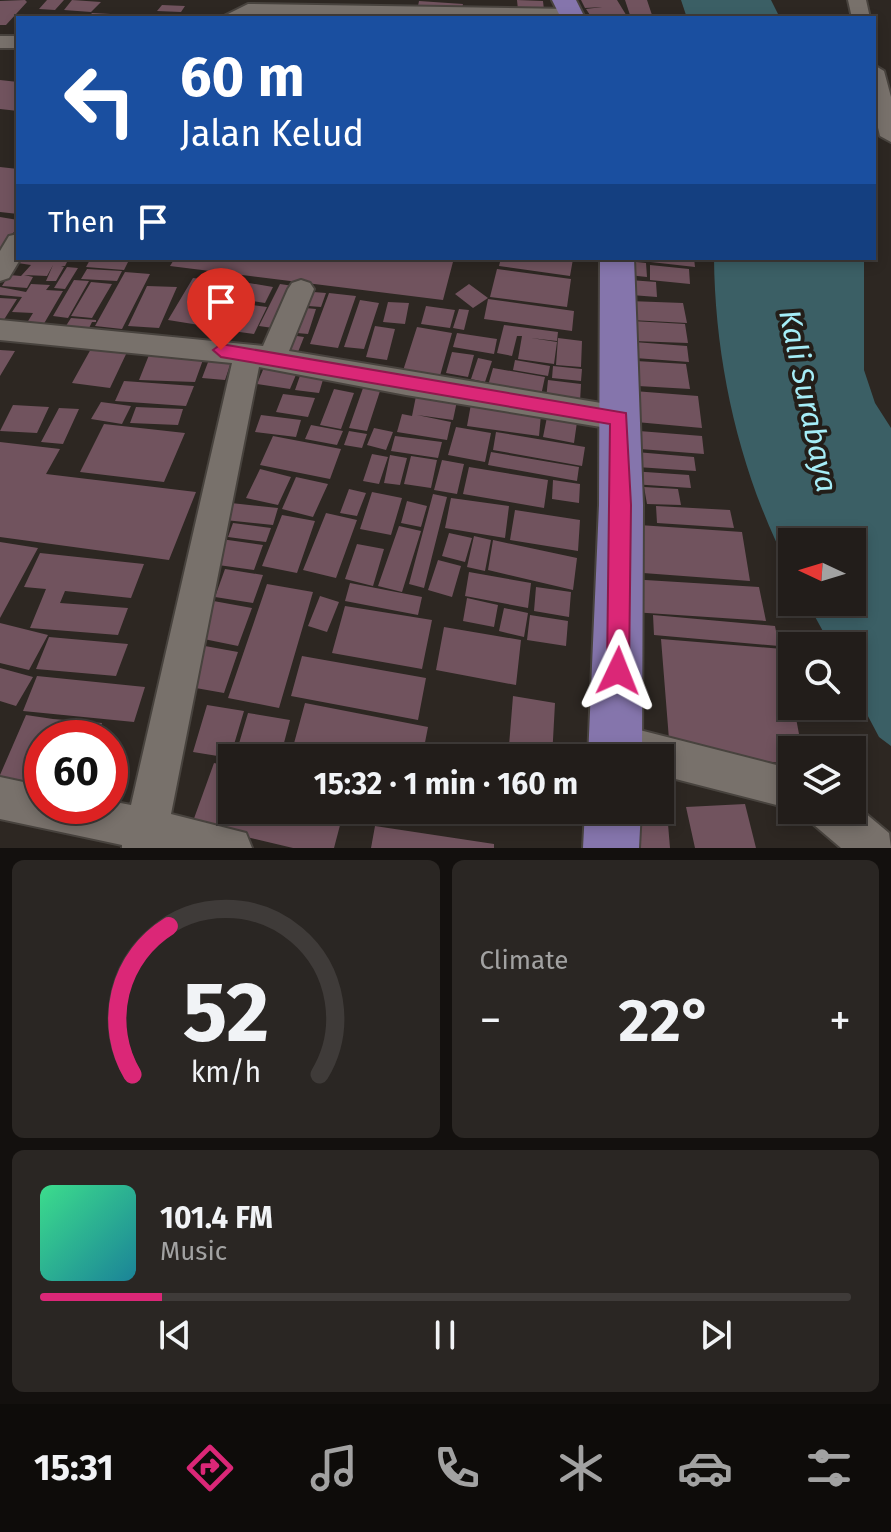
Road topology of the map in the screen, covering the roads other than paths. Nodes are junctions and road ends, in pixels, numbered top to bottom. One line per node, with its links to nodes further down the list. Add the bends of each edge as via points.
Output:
1 (569, 11): 2 (street, via 248,9)
2 (233, 16)
3 (876, 78): 4 (street)
4 (890, 125)
5 (16, 245): 7 (street)
6 (617, 260): 11 (main road)
7 (0, 272)
8 (301, 289): 10 (street)
9 (0, 330): 10 (street)
10 (260, 356): 11 (street); 18 (street)
11 (619, 418): 12 (main road)
12 (616, 744)
13 (674, 764): 14 (street)
14 (778, 786)
15 (0, 798): 18 (street)
16 (612, 824): 20 (main road)
17 (846, 824): 21 (street)
18 (144, 838): 19 (street)
19 (231, 848)
20 (611, 848)
21 (874, 848)

